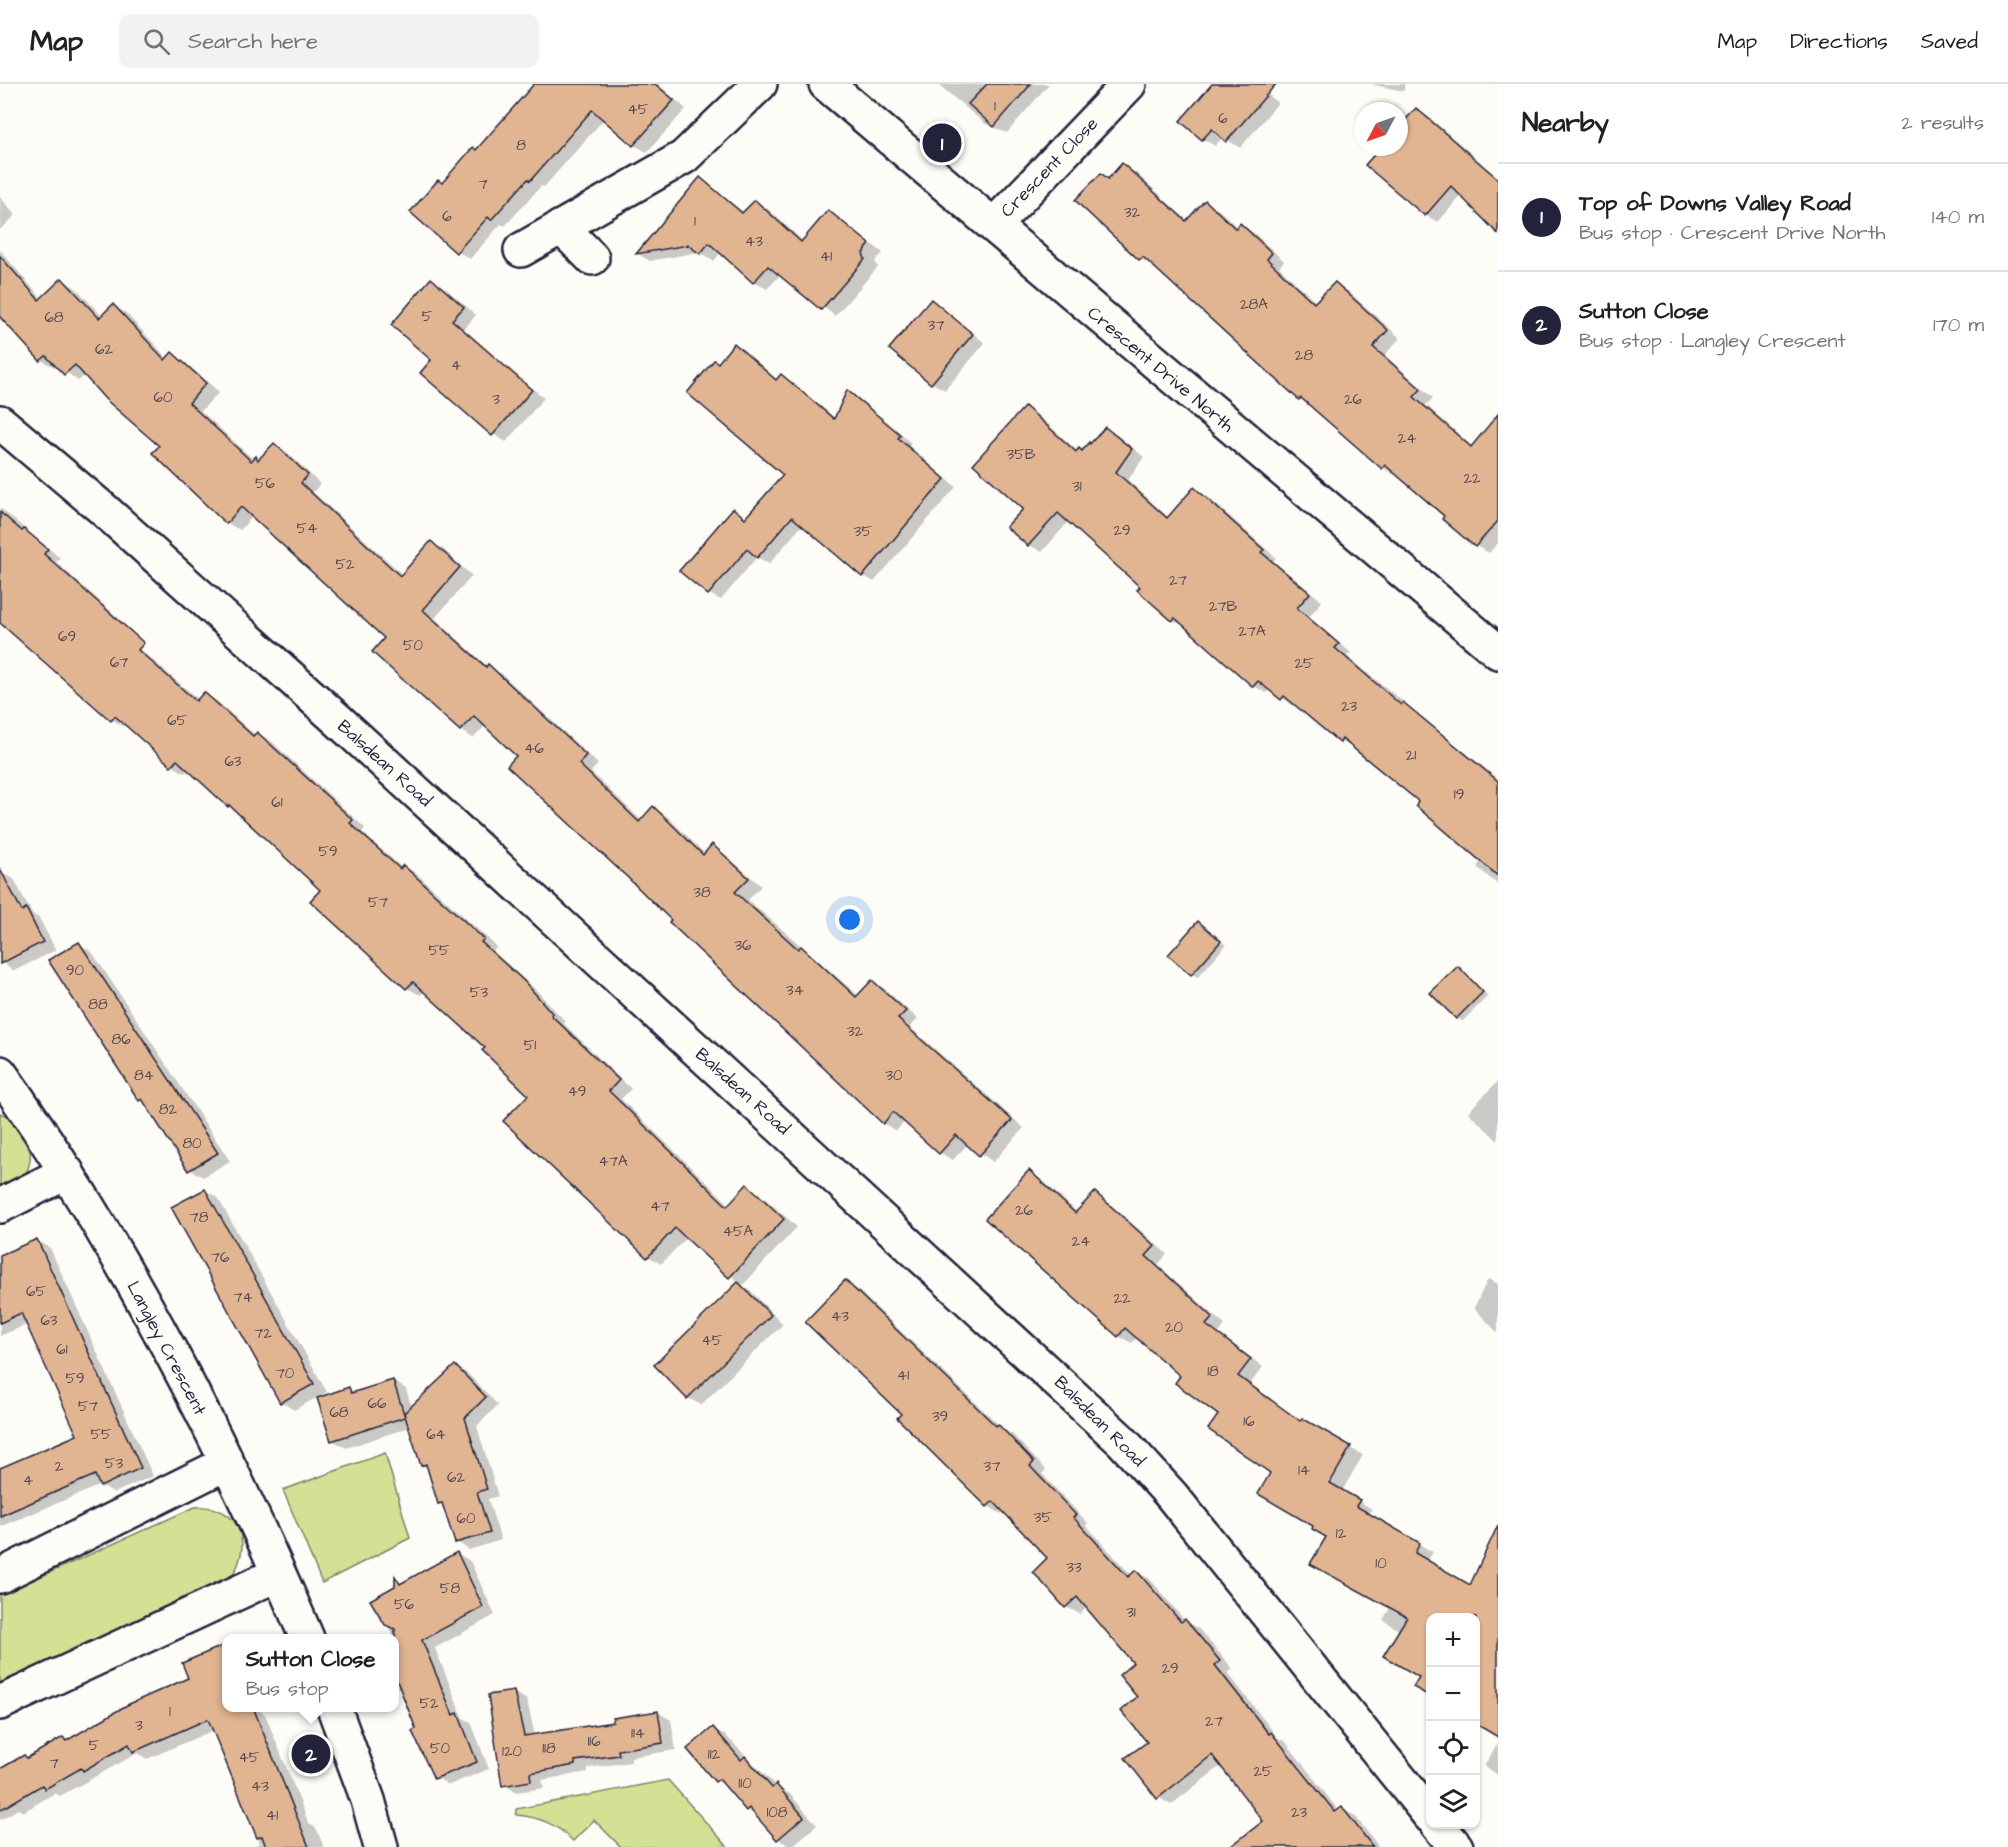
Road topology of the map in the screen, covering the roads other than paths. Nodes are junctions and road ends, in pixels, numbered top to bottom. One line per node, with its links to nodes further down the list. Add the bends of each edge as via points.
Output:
1 (760, 84): 5 (street, via 684,157)
2 (826, 84): 4 (street, Crescent Drive North)
3 (1129, 84): 4 (street, Crescent Close)
4 (994, 225): 9 (street, Crescent Drive North)
5 (561, 227): 6 (street); 7 (street)
6 (521, 250)
7 (592, 258)
8 (0, 422): 19 (street, Balsdean Road, via 339,721 1122,1441 1172,1496)
9 (1498, 652)
10 (1, 1076): 11 (street, Langley Crescent)
11 (67, 1172): 12 (street); 13 (street, Langley Crescent, via 177,1361)
12 (0, 1206)
13 (227, 1463): 14 (street, Langley Crescent); 15 (street)
14 (278, 1574): 16 (street, Langley Crescent); 17 (street)
15 (0, 1576)
16 (305, 1634)
17 (0, 1703)
18 (336, 1712): 21 (street)
19 (1426, 1810)
20 (1441, 1829): 22 (street)
21 (381, 1847)
22 (1456, 1847)

